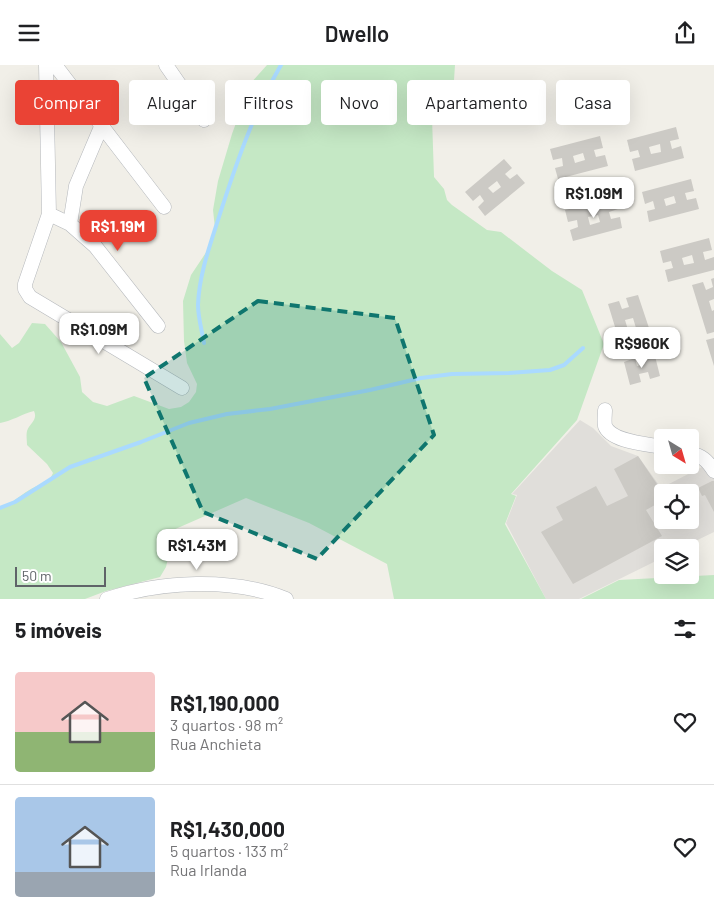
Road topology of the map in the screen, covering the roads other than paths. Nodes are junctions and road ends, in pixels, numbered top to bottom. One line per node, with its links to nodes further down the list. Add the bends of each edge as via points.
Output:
1 (46, 65): 7 (street)
2 (55, 65): 5 (street)
3 (166, 65): 4 (street)
4 (176, 80)
5 (101, 127): 6 (street); 8 (street, via 76,186)
6 (164, 207)
7 (49, 214): 8 (street); 10 (street, via 26,284 30,297)
8 (70, 223): 9 (street, via 95,246)
9 (158, 326)
10 (182, 388)
11 (605, 410): 12 (street, via 605,426 612,435)
12 (654, 445)
13 (699, 456): 14 (street, via 706,459)
14 (714, 471)
15 (107, 599): 16 (street, via 180,585 242,587)
16 (286, 599)

